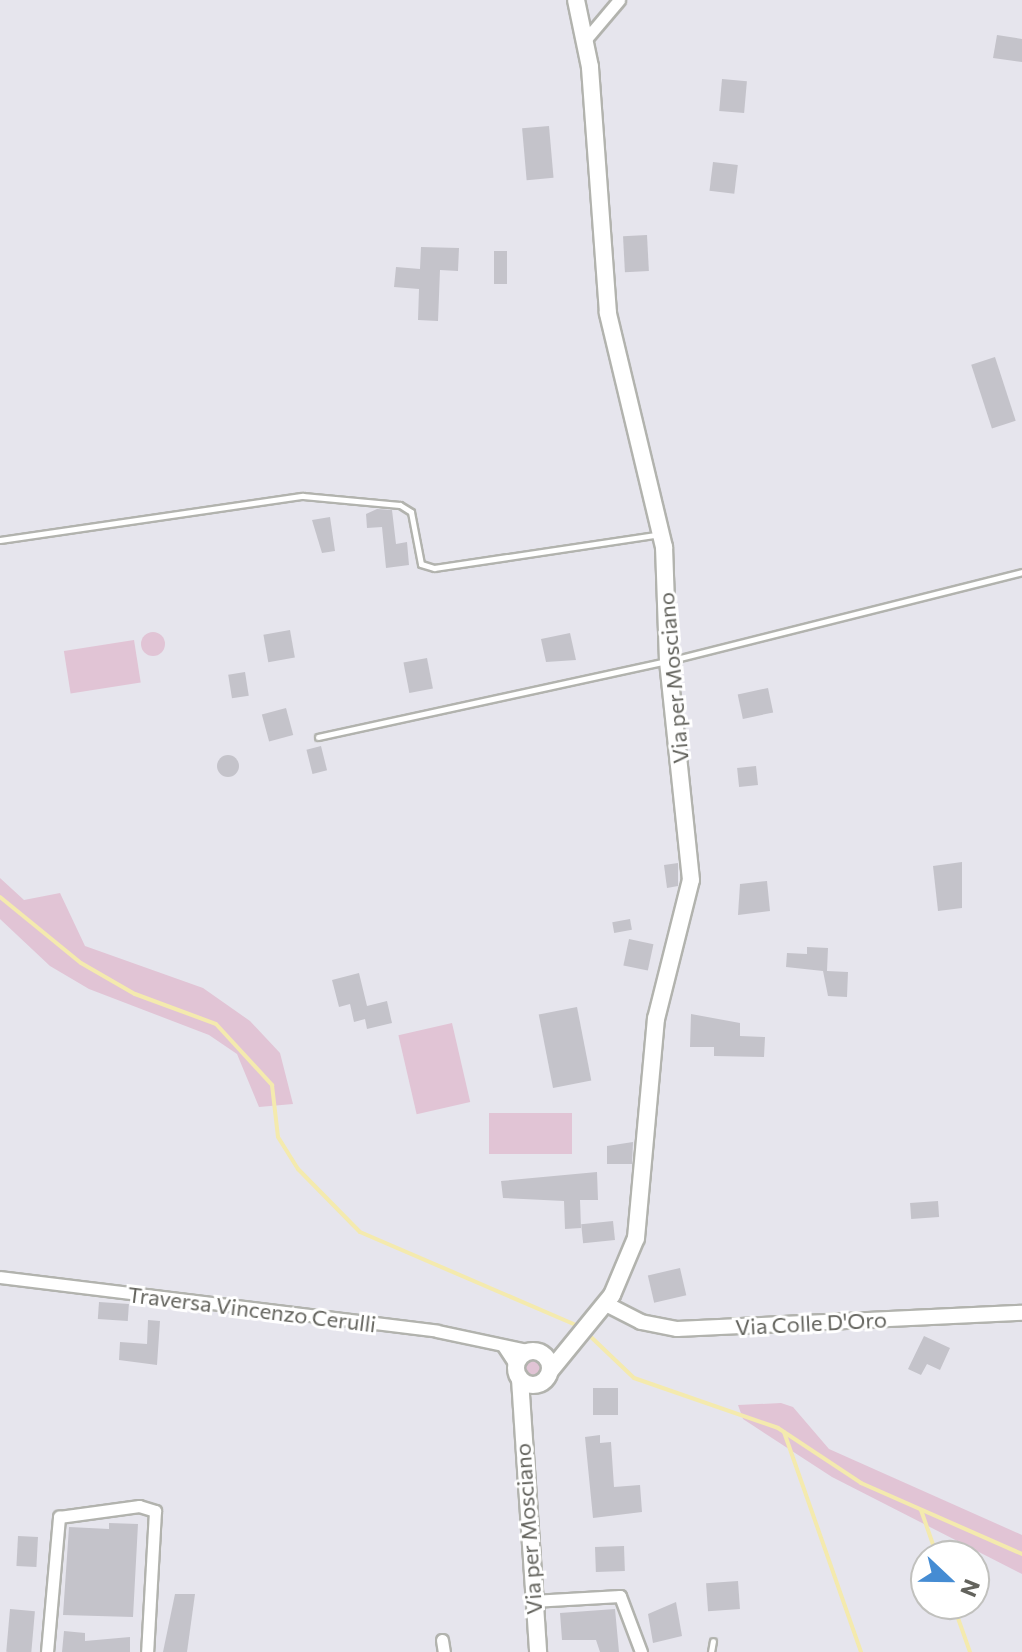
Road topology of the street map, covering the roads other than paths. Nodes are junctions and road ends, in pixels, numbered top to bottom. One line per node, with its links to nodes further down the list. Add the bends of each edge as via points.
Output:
1 (576, 0): 3 (main road, Via per Mosciano)
2 (619, 0): 3 (street)
3 (586, 39): 4 (main road, Via per Mosciano, via 608,313)
4 (661, 534): 5 (lane, via 434,568 421,564 411,512 400,505 303,496); 7 (main road, Via per Mosciano)
5 (0, 540)
6 (1022, 572): 7 (lane)
7 (668, 661): 8 (lane); 10 (main road, Via per Mosciano, via 691,880 656,1019 640,1223)
8 (318, 737)
9 (0, 1277): 13 (street, Traversa Vincenzo Cerulli, via 437,1331)
10 (606, 1304): 11 (street, Via Colle D'Oro, via 677,1329); 12 (main road, Via per Mosciano)
11 (1022, 1313)
12 (576, 1343): 14 (main road); 16 (main road, Via per Mosciano)
13 (503, 1346): 14 (street, Traversa Vincenzo Cerulli); 15 (street)
14 (534, 1352): 15 (main road); 16 (main road)
15 (518, 1372): 16 (main road); 17 (main road, Via per Mosciano)
16 (545, 1378): 17 (main road, Via per Mosciano)
17 (524, 1406): 18 (main road, Via per Mosciano)
18 (532, 1601): 23 (main road, Via per Mosciano); 24 (street, via 620,1596)
19 (713, 1641): 25 (lane)
20 (700, 1648): 25 (lane)
21 (47, 1652): 22 (street, via 53,1536 68,1513 155,1511)
22 (147, 1652)
23 (538, 1652)
24 (641, 1652)
25 (710, 1652)

